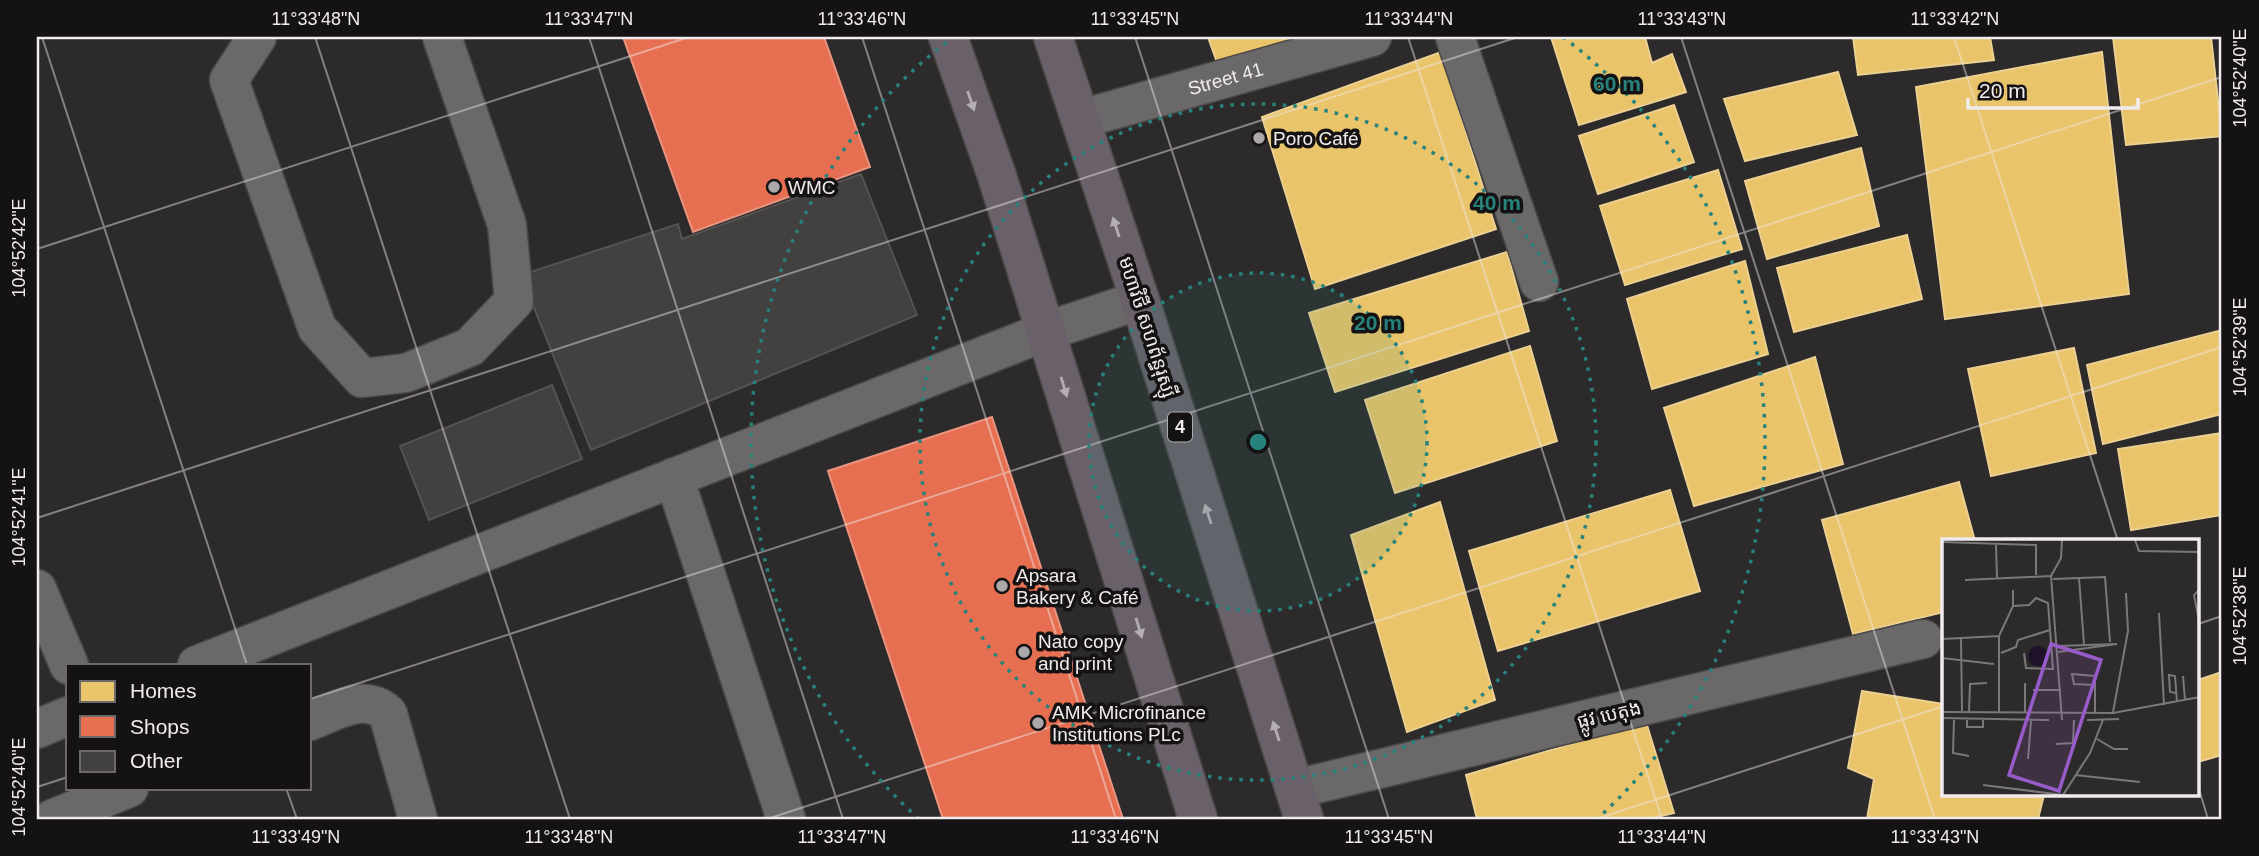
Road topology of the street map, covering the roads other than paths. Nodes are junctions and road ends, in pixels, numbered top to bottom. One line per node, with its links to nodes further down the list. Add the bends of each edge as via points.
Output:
1 (257, 37): 2 (street, via 229,80 317,328 362,378 407,373 470,347 514,301 507,225)
2 (442, 37)
3 (948, 37): 10 (highway, one-way to 10)
4 (1053, 37): 7 (highway, មហាវិថី សហព័ន្ធរុស្ស៊ី / 4)
5 (1372, 37): 7 (street, Street 41)
6 (1455, 37): 8 (street)
7 (1081, 119): 9 (highway, មហាវិថី សហព័ន្ធរុស្ស៊ី / 4, one-way to 7)
8 (1539, 282)
9 (1140, 300): 10 (street); 20 (highway, មហាវិថី សហព័ន្ធរុស្ស៊ី / 4, one-way to 9)
10 (1047, 331): 11 (street); 24 (highway, one-way to 24)
11 (674, 477): 15 (street); 23 (street)
12 (37, 589): 14 (street)
13 (1923, 639): 20 (street, ផ្លូវ បេតុង)
14 (69, 664)
15 (200, 664)
16 (66, 717): 18 (street)
17 (312, 720): 22 (street, via 360,702 383,709)
18 (37, 729)
19 (124, 790): 21 (street)
20 (1299, 804)
21 (52, 819)
22 (418, 819)
23 (786, 819)
24 (1198, 819)

